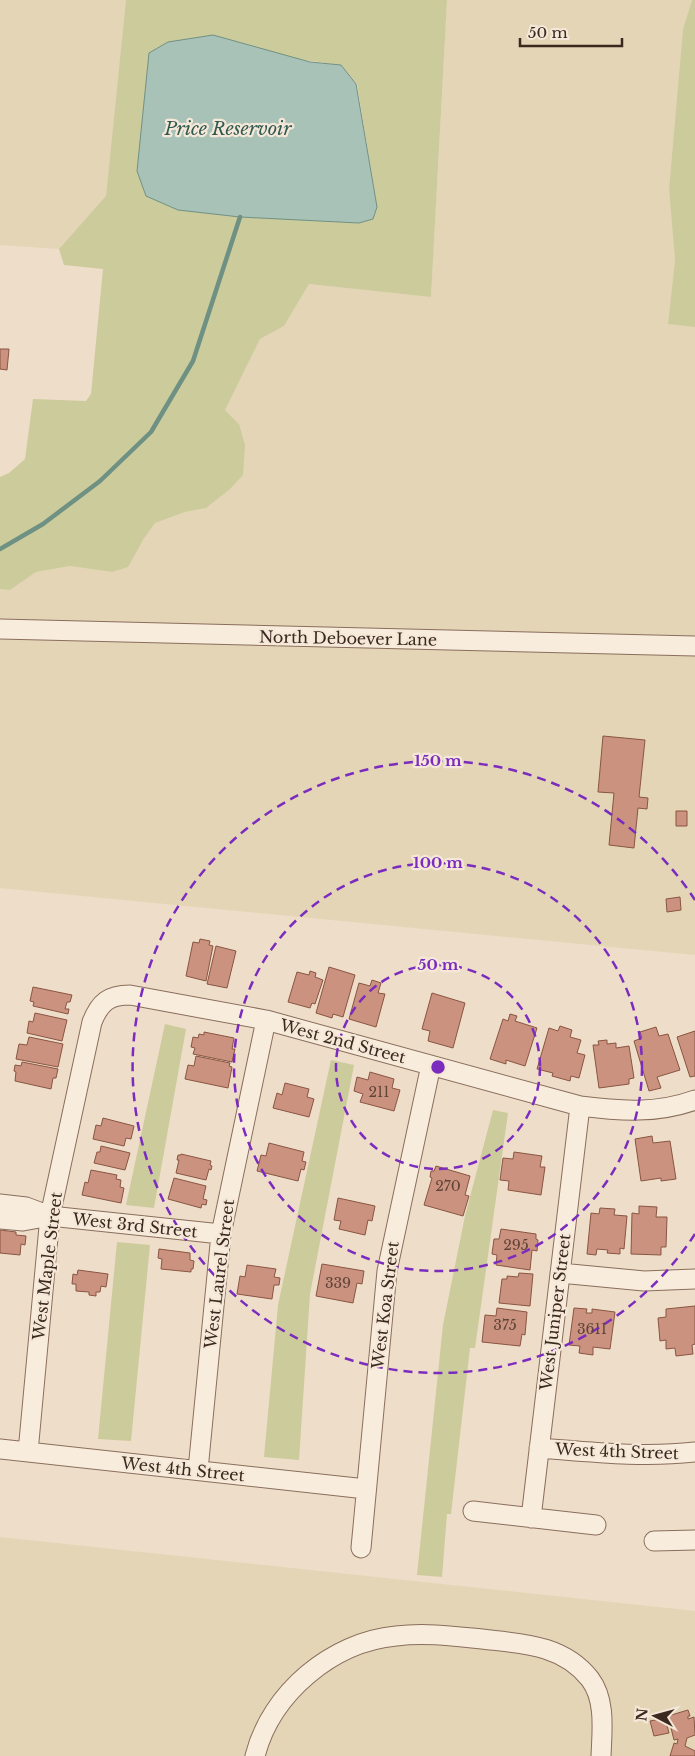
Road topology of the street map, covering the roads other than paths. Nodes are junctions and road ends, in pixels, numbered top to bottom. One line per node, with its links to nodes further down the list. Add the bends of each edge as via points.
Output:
1 (0, 629): 2 (street, North Deboever Lane)
2 (695, 646)
3 (107, 1000): 4 (street, West 2nd Street, via 130,995); 9 (street, West Maple Street, via 98,1008 92,1022)
4 (266, 1020): 5 (street, West 2nd Street); 11 (street, West Laurel Street)
5 (431, 1065): 7 (street, West 2nd Street); 19 (street, West Koa Street, via 389,1262)
6 (695, 1100): 7 (street, West 2nd Street, via 637,1111)
7 (580, 1106): 12 (street, West Juniper Street)
8 (0, 1204): 9 (street, West 3rd Street, via 26,1207)
9 (50, 1216): 10 (street, West 3rd Street, via 23,1221); 11 (street, West 3rd Street); 16 (street, West Maple Street)
10 (0, 1219)
11 (221, 1234): 18 (street, West Laurel Street)
12 (560, 1274): 13 (street, via 644,1281); 14 (street, West Juniper Street)
13 (695, 1279)
14 (539, 1448): 17 (street, West 4th Street, via 610,1454); 21 (street, West Juniper Street)
15 (0, 1449): 16 (street, West 4th Street)
16 (28, 1452): 18 (street, West 4th Street)
17 (695, 1452)
18 (198, 1470): 19 (street, West 4th Street)
19 (366, 1489): 25 (street, West Koa Street)
20 (473, 1511): 21 (street)
21 (531, 1518): 22 (street)
22 (596, 1525)
23 (695, 1540): 24 (street)
24 (654, 1541)
25 (361, 1548)
26 (255, 1756): 27 (street, via 275,1710 296,1685 325,1662 375,1640 422,1635 542,1647 579,1666 591,1681 598,1698 603,1721)
27 (601, 1756)

